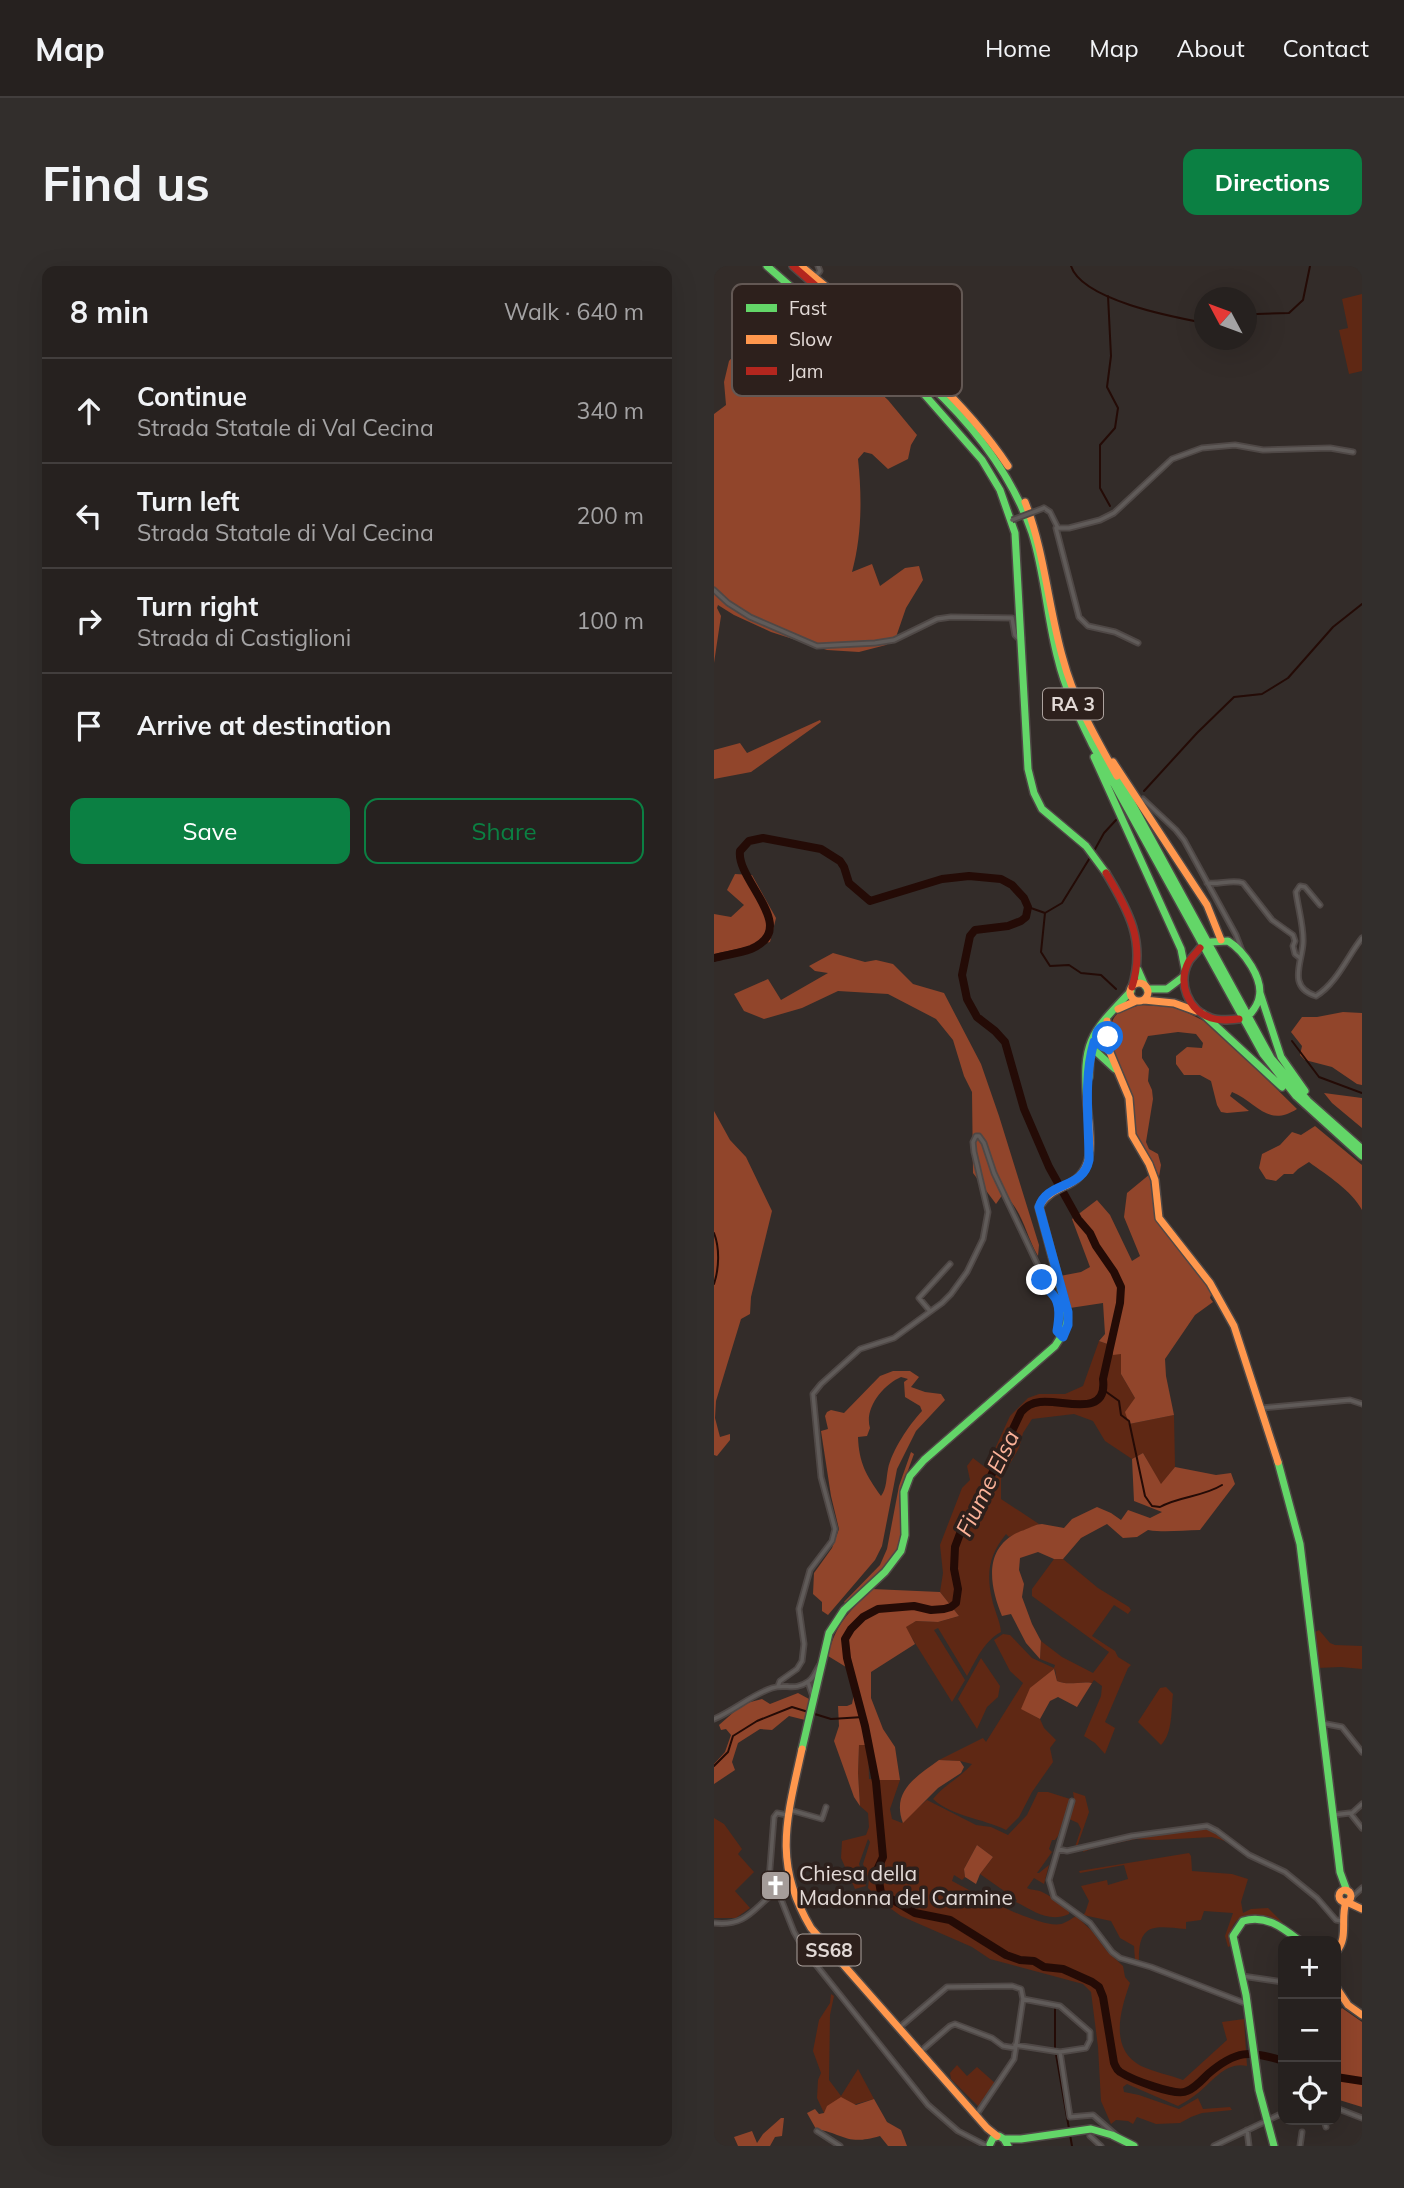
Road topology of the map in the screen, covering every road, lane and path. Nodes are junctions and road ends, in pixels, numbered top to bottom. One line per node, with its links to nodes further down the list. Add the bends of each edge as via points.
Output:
1 (767, 266): 6 (main road)
2 (793, 266): 7 (main road, RA 3)
3 (801, 266): 8 (main road, RA 3)
4 (818, 266): 5 (street)
5 (816, 276)
6 (789, 284)
7 (814, 284)
8 (822, 284)
9 (926, 396): 13 (main road, via 986,467)
10 (943, 396): 18 (main road, RA 3, via 991,450 1013,487 1042,572)
11 (951, 396): 16 (main road, RA 3, via 1009,470 1031,516)
12 (1353, 452): 14 (street, via 1202,447 1172,459 1114,513 1069,528)
13 (1012, 520): 14 (street, bridge, via 1044,508); 17 (main road)
14 (1055, 526): 19 (street, via 1079,617 1088,626)
15 (714, 590): 17 (street, via 750,617 817,646 894,640 951,617 1012,618 1015,635)
16 (1051, 600): 25 (main road, via 1071,676 1086,711 1118,769 1207,905); 46 (main road, RA 3, via 1064,664 1081,710 1256,1033 1294,1086)
17 (1021, 638): 30 (main road, via 1033,789 1048,813 1102,864 1134,931)
18 (1054, 642): 31 (main road, via 1054,662 1065,694 1181,949); 47 (main road, RA 3, via 1086,731 1258,1046 1296,1096)
19 (1138, 643)
20 (1143, 799): 21 (street, via 1180,833)
21 (1207, 883): 23 (street); 29 (street, via 1243,883 1272,920 1293,935 1295,954)
22 (1320, 905): 29 (street, via 1300,886 1296,892 1303,942)
23 (1233, 931): 25 (street, via 1233,936); 28 (street)
24 (1362, 939): 29 (street, via 1334,980 1316,996 1301,986)
25 (1224, 940): 26 (main road); 28 (main road)
26 (1211, 942)
27 (1200, 948): 31 (main road)
28 (1242, 953): 34 (main road)
29 (1300, 957)
30 (1138, 967): 32 (main road); 33 (main road)
31 (1184, 973): 32 (main road, via 1166,990); 36 (main road, via 1186,997)
32 (1146, 987): 33 (main road, via 1137,984); 35 (main road, via 1147,996)
33 (1131, 989): 35 (main road, via 1131,997); 39 (main road)
34 (1260, 993): 37 (main road); 45 (main road, via 1289,1070 1316,1103)
35 (1140, 1000): 36 (main road, via 1174,1003); 39 (main road, via 1120,1007)
36 (1200, 1013): 38 (main road, via 1219,1021); 47 (main road)
37 (1251, 1013)
38 (1239, 1019)
39 (1106, 1020): 40 (main road); 41 (main road); 43 (main road, via 1091,1038)
40 (1092, 1045): 41 (main road, via 1101,1043); 42 (main road); 43 (main road)
41 (1109, 1050): 44 (main road)
42 (1105, 1060): 43 (main road); 44 (main road)
43 (1087, 1067): 50 (main road, via 1089,1160 1084,1173 1047,1194 1039,1210 1068,1312)
44 (1117, 1071): 52 (main road, via 1129,1098 1133,1138 1155,1180 1160,1220 1217,1293 1241,1344)
45 (1362, 1143)
46 (1362, 1149)
47 (1362, 1158)
48 (950, 1264): 49 (street, via 919,1298)
49 (930, 1311): 50 (street, via 954,1289 984,1235 988,1206 973,1142 979,1136 1046,1288 1055,1296 1057,1331); 55 (street, via 894,1338 858,1350 813,1394 821,1477 835,1529 832,1541 810,1570 799,1609 802,1661)
50 (1063, 1337): 53 (main road, SS68, via 912,1472 902,1494 903,1548 837,1618)
51 (1362, 1404): 52 (street, via 1350,1400)
52 (1260, 1408): 58 (main road, via 1300,1540)
53 (822, 1662): 54 (street); 56 (main road, SS68)
54 (808, 1682): 55 (street, via 792,1688); 56 (street)
55 (778, 1686): 57 (street)
56 (813, 1698): 63 (main road, SS68)
57 (714, 1718)
58 (1321, 1723): 59 (street, via 1341,1727); 65 (main road)
59 (1362, 1752)
60 (1072, 1801): 67 (street)
61 (1362, 1804): 64 (street)
62 (826, 1807): 63 (street, via 822,1819)
63 (788, 1812): 68 (main road, SS68, via 786,1854); 70 (street, via 774,1817 769,1879)
64 (1351, 1814): 65 (street); 66 (street)
65 (1333, 1815): 71 (main road)
66 (1362, 1828)
67 (1058, 1849): 73 (street, via 1067,1852 1132,1836 1207,1826 1249,1855 1285,1872 1336,1920); 81 (street, via 1049,1880 1052,1893 1090,1923 1116,1956)
68 (792, 1886): 70 (street); 83 (main road, SS68, via 813,1931)
69 (1361, 1889): 71 (street)
70 (777, 1891): 74 (street, via 744,1919); 97 (street, via 803,1949 904,2076 959,2132)
71 (1346, 1897): 72 (main road); 73 (main road)
72 (1360, 1908)
73 (1342, 1917): 76 (main road)
74 (714, 1923)
75 (1293, 1936): 77 (main road, via 1266,1920 1254,1917 1243,1921 1233,1937)
76 (1341, 1946)
77 (1242, 1976): 78 (street); 81 (main road)
78 (1278, 1981)
79 (1341, 1994): 82 (main road)
80 (1023, 1999): 83 (street, via 1022,1990 1014,1986 947,1987); 84 (street); 85 (street, via 1059,2006 1090,2033 1087,2048)
81 (1247, 2006): 91 (main road)
82 (1362, 2015)
83 (898, 2029): 86 (main road, SS68)
84 (1015, 2047): 85 (street); 86 (street, via 954,2024); 89 (street, via 1014,2061)
85 (1060, 2052): 96 (street, via 1070,2117 1093,2115)
86 (920, 2053): 89 (main road, SS68)
87 (1341, 2110): 90 (street)
88 (1278, 2115): 91 (street)
89 (976, 2116): 97 (main road, SS68)
90 (1362, 2118)
91 (1265, 2120): 92 (street); 103 (main road)
92 (1247, 2130): 101 (street); 102 (street)
93 (817, 2131): 98 (street)
94 (1302, 2132): 104 (street)
95 (1089, 2133): 96 (main road, via 1096,2130); 97 (main road); 99 (street)
96 (1117, 2137): 100 (main road)
97 (995, 2143)
98 (840, 2146)
99 (1101, 2146)
100 (1134, 2146)
101 (1214, 2146)
102 (1249, 2146)
103 (1274, 2146)
104 (1300, 2146)

